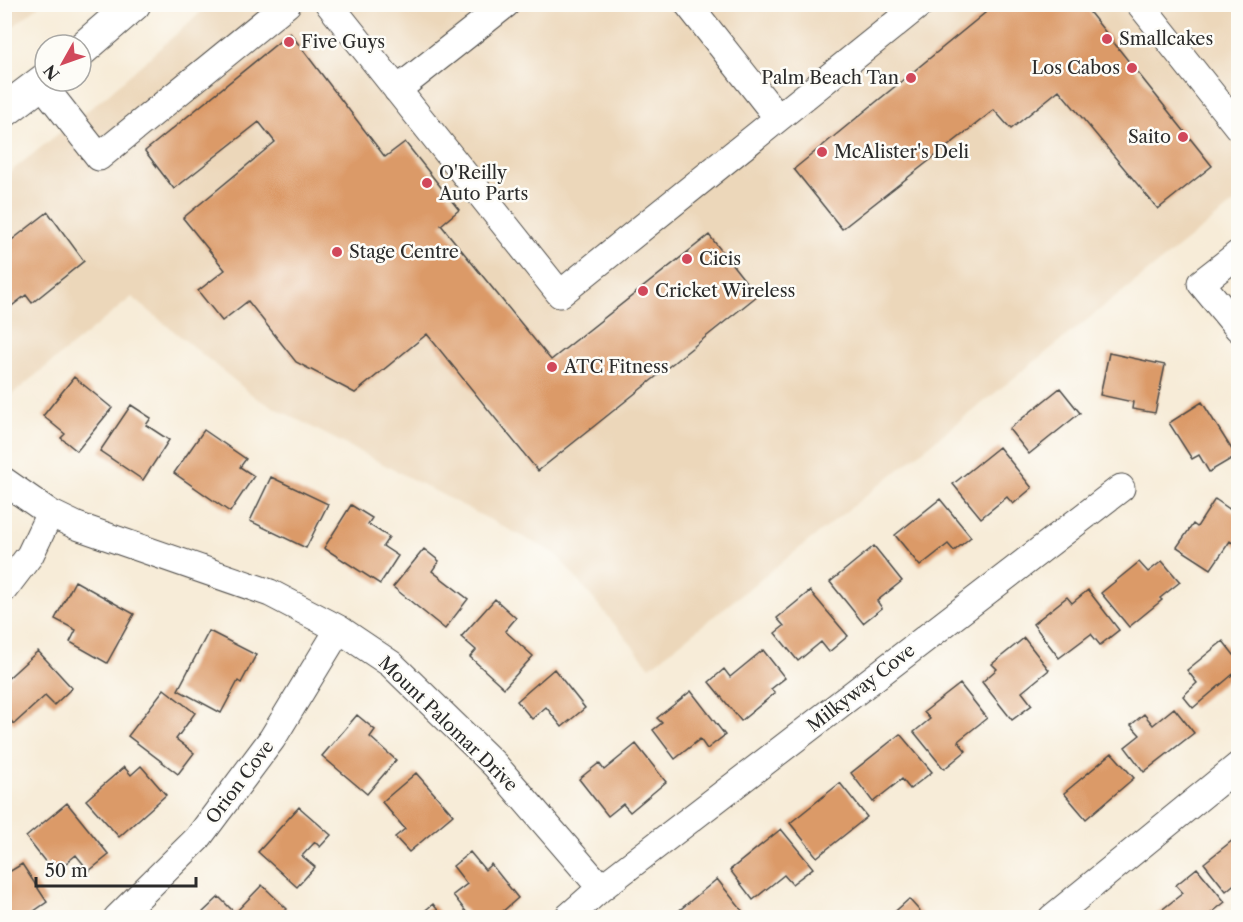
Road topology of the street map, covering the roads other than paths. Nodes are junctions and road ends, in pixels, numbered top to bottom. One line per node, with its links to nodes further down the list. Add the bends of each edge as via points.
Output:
1 (134, 4): 8 (main road)
2 (287, 4): 11 (street, via 99,157)
3 (329, 4): 10 (street)
4 (506, 4): 10 (street)
5 (688, 4): 13 (street)
6 (920, 4): 13 (street)
7 (1140, 4): 14 (street)
8 (93, 40)
9 (33, 89): 12 (main road)
10 (397, 90): 13 (street, via 560,294)
11 (52, 93)
12 (4, 111)
13 (778, 118)
14 (1239, 127)
15 (1239, 254): 16 (street, via 1201,283)
16 (1239, 328)
17 (4, 481): 19 (street, Mount Palomar Drive)
18 (1121, 488): 23 (street, Milkyway Cove)
19 (50, 513): 20 (street, via 30,555); 21 (street, Mount Palomar Drive, via 107,537 270,593)
20 (4, 590)
21 (339, 629): 23 (street, Mount Palomar Drive, via 391,664 495,765); 24 (street, Orion Cove, via 272,739 198,838)
22 (1239, 766): 26 (street)
23 (601, 888): 25 (street, Milkyway Cove)
24 (117, 918)
25 (567, 918)
26 (1052, 918)

